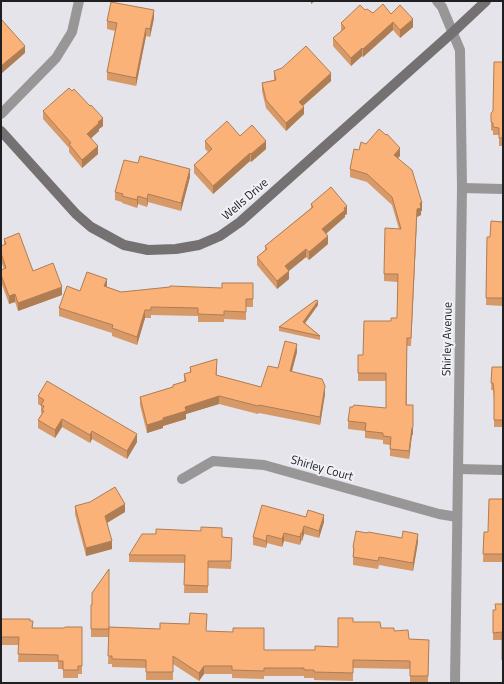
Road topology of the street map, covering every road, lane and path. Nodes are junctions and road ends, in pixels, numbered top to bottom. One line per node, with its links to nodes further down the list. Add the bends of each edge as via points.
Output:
1 (79, 1): 5 (street, via 72,32 56,58)
2 (437, 1): 4 (street, Shirley Avenue)
3 (486, 1): 4 (main road, Wells Drive)
4 (453, 32): 6 (main road, Wells Drive, via 240,222 220,236 199,245 148,250 124,245 91,227 76,214); 7 (street, Shirley Avenue, via 460,50)
5 (1, 114)
6 (1, 131)
7 (462, 188): 8 (street); 9 (street, Shirley Avenue)
8 (503, 189)
9 (458, 469): 10 (street); 12 (street, Shirley Avenue)
10 (503, 470)
11 (182, 479): 12 (street, Shirley Court, via 213,461 264,465 438,514)
12 (457, 517): 13 (street, Shirley Avenue)
13 (455, 683)

